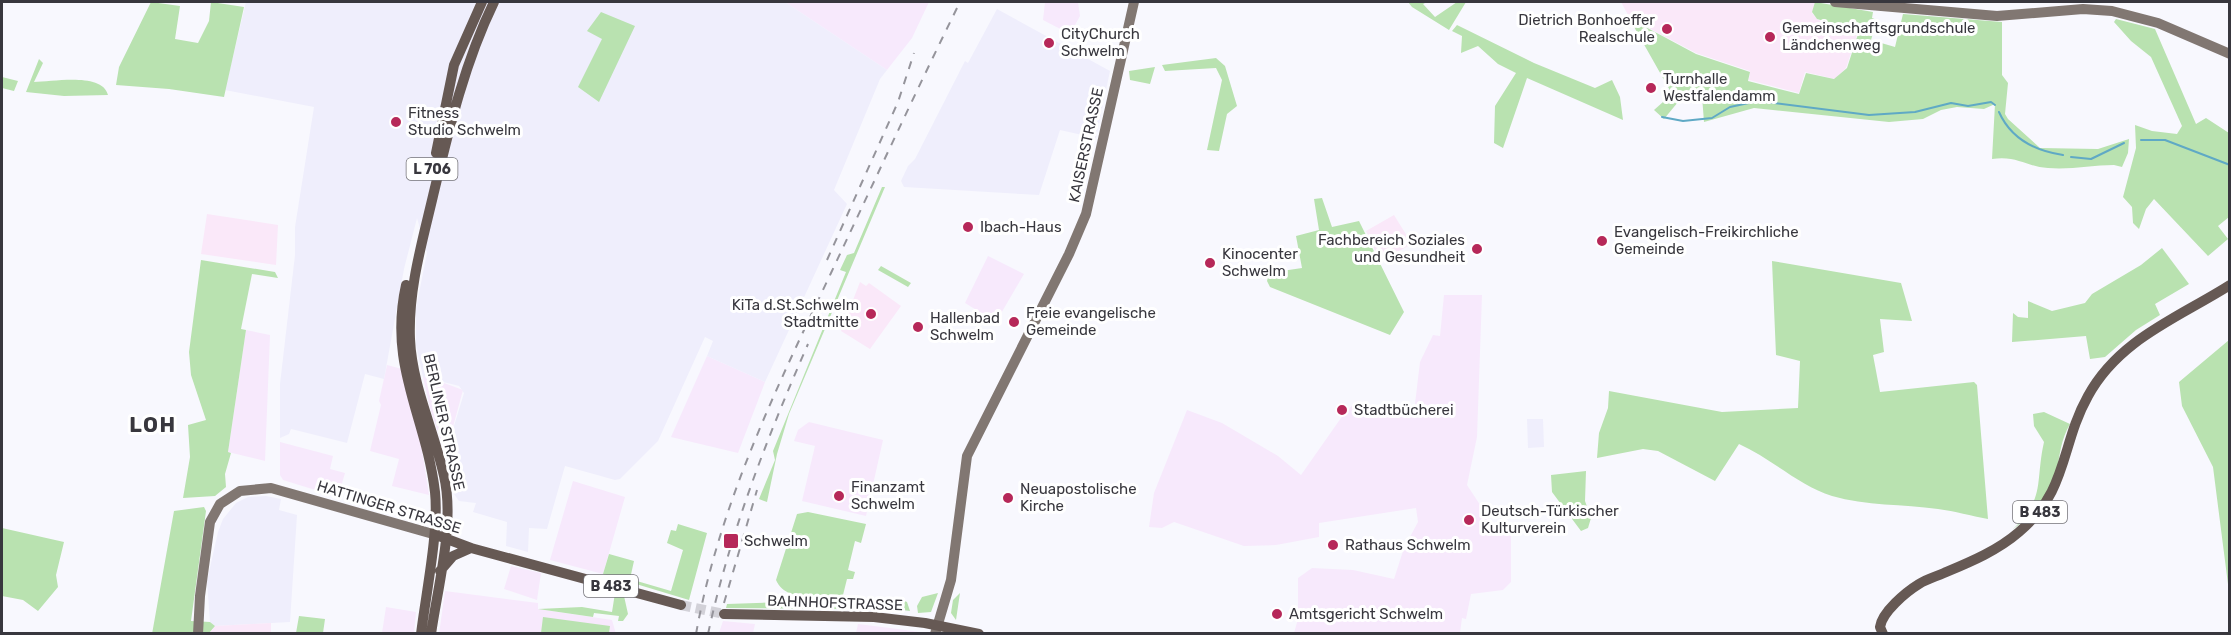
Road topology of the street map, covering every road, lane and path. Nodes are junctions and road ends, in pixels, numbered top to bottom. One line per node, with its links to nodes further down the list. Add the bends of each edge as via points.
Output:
1 (482, 2): 7 (main road, BERLINER STRASSE / L 706, via 450,81 401,311 401,356 433,477)
2 (494, 2): 8 (main road, BERLINER STRASSE / L 706, via 458,95 411,296 414,368 444,477 448,511)
3 (1134, 2): 13 (main road, KAISERSTRASSE, via 1086,214 967,456 951,580)
4 (1835, 2): 5 (main road, via 1997,16 2103,10 2158,23)
5 (2229, 54)
6 (2229, 285): 14 (main road, B 483, via 2150,330 2109,366 2084,404 2060,478 2029,523 1988,554 1917,585 1889,611)
7 (433, 534): 8 (main road, HATTINGER STRASSE / B 483); 15 (main road, HATTINGER STRASSE, via 271,488 240,491 220,504 210,522); 16 (main road, BERLINER STRASSE)
8 (445, 539): 9 (main road, HATTINGER STRASSE / B 483); 10 (main road, L 706)
9 (471, 548): 10 (main road, via 453,556); 11 (main road, HATTINGER STRASSE / B 483)
10 (440, 571): 17 (main road)
11 (681, 606)
12 (724, 614): 13 (main road, BAHNHOFSTRASSE, via 855,616)
13 (937, 630): 18 (main road, BAHNHOFSTRASSE)
14 (1881, 630)
15 (198, 633)
16 (421, 633)
17 (431, 633)
18 (979, 633)

